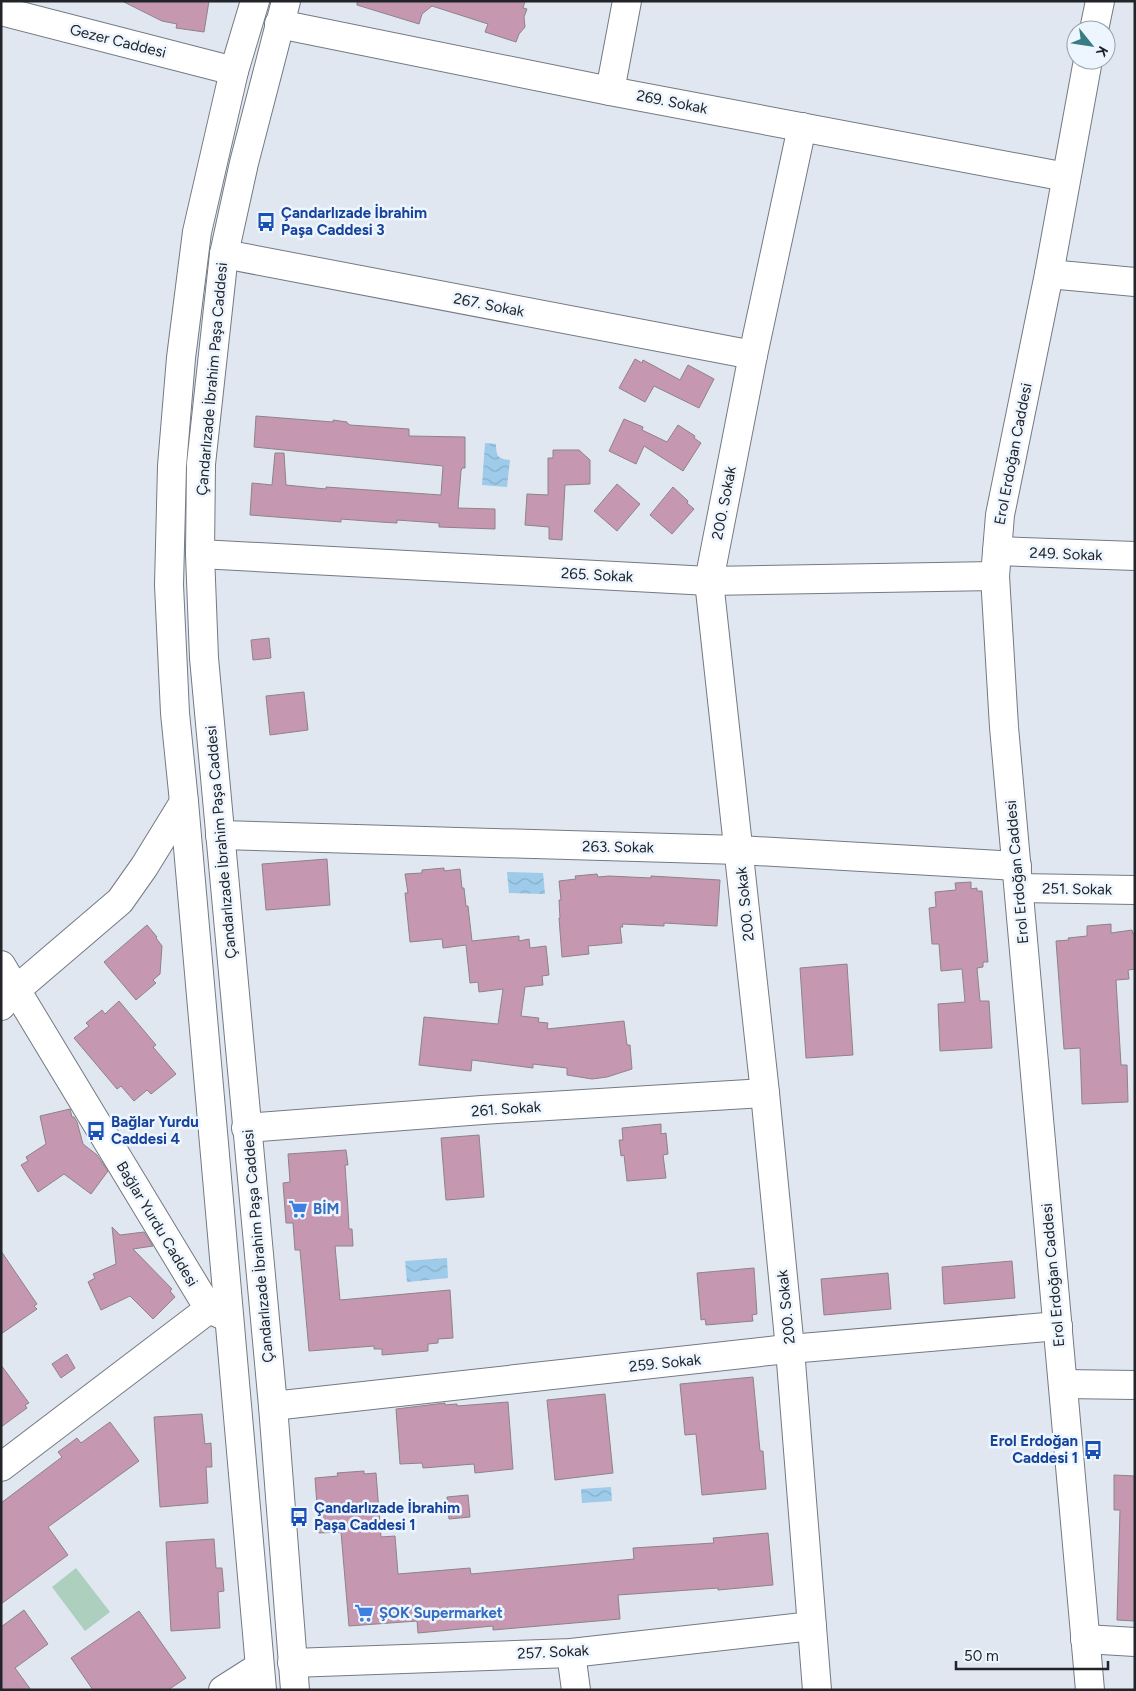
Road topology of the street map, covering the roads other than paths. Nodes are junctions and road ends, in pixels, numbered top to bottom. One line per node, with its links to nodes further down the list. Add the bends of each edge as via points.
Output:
1 (255, 1): 8 (street, Çandarlızade İbrahim Paşa Caddesi)
2 (627, 1): 9 (street)
3 (1100, 1): 6 (street)
4 (1, 11): 8 (street, Gezer Caddesi)
5 (283, 12): 9 (street, 269. Sokak); 12 (street, Çandarlızade İbrahim Paşa Caddesi)
6 (1096, 20)
7 (1086, 70): 11 (street, Erol Erdoğan Caddesi)
8 (234, 71): 20 (street, Çandarlızade İbrahim Paşa Caddesi, via 197,232 172,466 169,585 175,713)
9 (610, 91): 10 (street, 269. Sokak)
10 (802, 127): 11 (street, 269. Sokak); 15 (street, 200. Sokak)
11 (1066, 177): 13 (street, Erol Erdoğan Caddesi)
12 (224, 254): 15 (street, 267. Sokak); 16 (street, Çandarlızade İbrahim Paşa Caddesi, via 202,464)
13 (1048, 274): 14 (street); 18 (street, Erol Erdoğan Caddesi, via 1000,515)
14 (1135, 282)
15 (753, 355): 19 (street, 200. Sokak)
16 (200, 554): 19 (street, 265. Sokak); 21 (street, Çandarlızade İbrahim Paşa Caddesi, via 204,658)
17 (1135, 556): 18 (street, 249. Sokak)
18 (996, 564): 19 (street, 265. Sokak); 23 (street, Erol Erdoğan Caddesi, via 1004,727)
19 (709, 581): 22 (street, 200. Sokak)
20 (184, 802): 26 (street, via 120,901); 29 (street, Çandarlızade İbrahim Paşa Caddesi)
21 (220, 835): 22 (street, 263. Sokak); 28 (street, Çandarlızade İbrahim Paşa Caddesi)
22 (739, 850): 23 (street, 263. Sokak); 27 (street, 200. Sokak)
23 (1018, 877): 24 (street, 251. Sokak); 30 (street, Erol Erdoğan Caddesi)
24 (1135, 890)
25 (1, 965): 26 (street, Bağlar Yurdu Caddesi)
26 (9, 998): 29 (street, Bağlar Yurdu Caddesi)
27 (765, 1093): 28 (street, 261. Sokak); 31 (street, 200. Sokak)
28 (246, 1128): 34 (street, Çandarlızade İbrahim Paşa Caddesi)
29 (219, 1314): 35 (street); 41 (street, Çandarlızade İbrahim Paşa Caddesi)
30 (1058, 1326): 31 (street, 259. Sokak); 32 (street, Erol Erdoğan Caddesi)
31 (790, 1349): 34 (street, 259. Sokak); 36 (street, 200. Sokak)
32 (1063, 1384): 33 (street); 37 (street, Erol Erdoğan Caddesi)
33 (1135, 1385)
34 (273, 1406): 40 (street, Çandarlızade İbrahim Paşa Caddesi)
35 (1, 1467)
36 (812, 1626): 39 (street, 257. Sokak); 45 (street, 200. Sokak)
37 (1085, 1639): 38 (street); 46 (street, Erol Erdoğan Caddesi)
38 (1135, 1642)
39 (571, 1652): 40 (street, 257. Sokak); 44 (street)
40 (292, 1663): 43 (street, Çandarlızade İbrahim Paşa Caddesi)
41 (260, 1678): 42 (street)
42 (223, 1690)
43 (295, 1690)
44 (576, 1690)
45 (817, 1690)
46 (1090, 1690)

